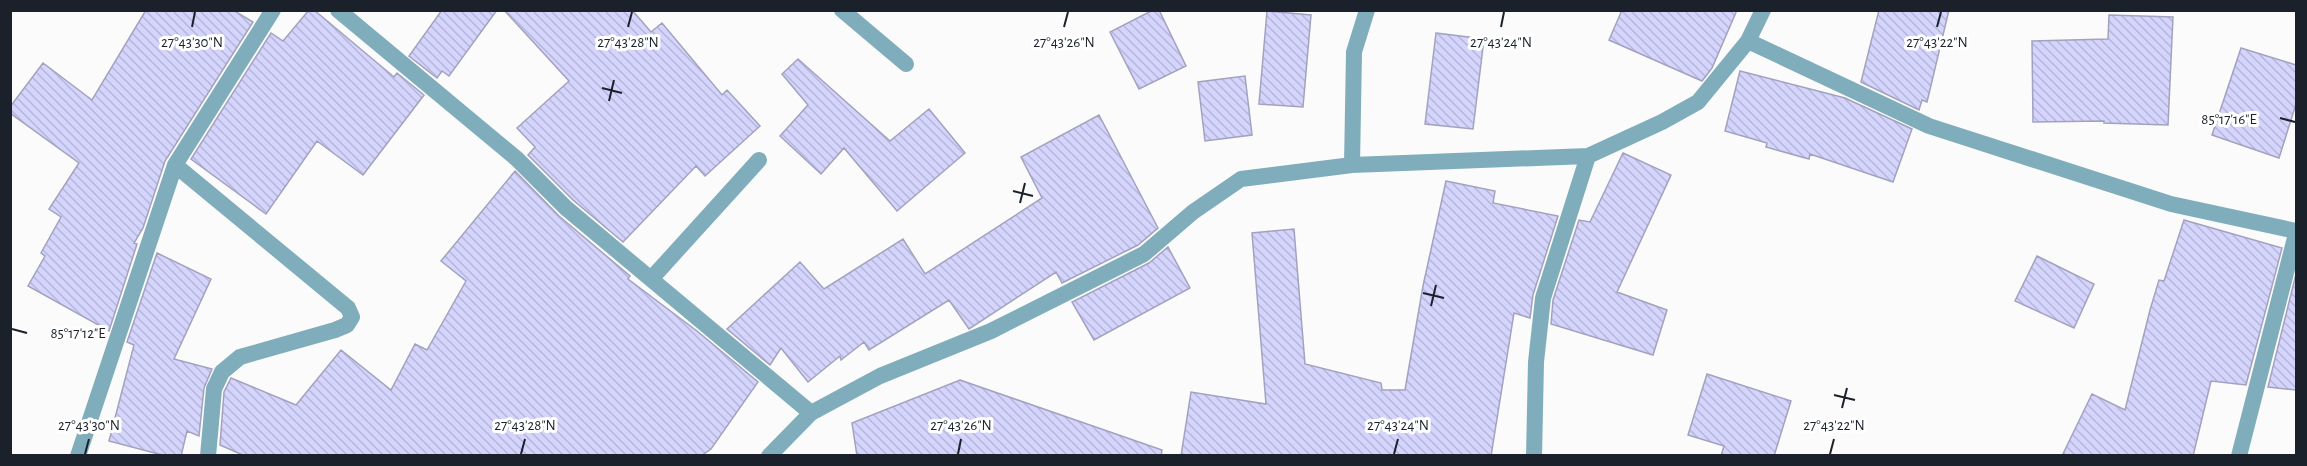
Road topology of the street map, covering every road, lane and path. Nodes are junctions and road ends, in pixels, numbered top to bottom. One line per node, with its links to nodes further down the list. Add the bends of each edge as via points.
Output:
1 (273, 10): 10 (street)
2 (338, 10): 13 (street, via 517,159 566,208)
3 (842, 10): 7 (street)
4 (1367, 10): 11 (street, via 1354,52)
5 (1763, 10): 6 (street)
6 (1748, 42): 8 (street, via 1698,102); 12 (street, via 1929,126 2171,204)
7 (906, 64)
8 (1588, 156): 11 (street); 18 (street, via 1543,298 1536,362)
9 (759, 159): 13 (street)
10 (175, 165): 15 (street); 16 (street, via 348,308 352,317 347,325 335,330 240,357 222,372 214,389)
11 (1352, 165): 14 (street, via 1241,179 1193,212 1144,254 991,331 880,376)
12 (2296, 233): 19 (street)
13 (651, 279): 14 (street)
14 (811, 413): 17 (street)
15 (78, 456)
16 (208, 456)
17 (769, 456)
18 (1534, 456)
19 (2239, 456)

